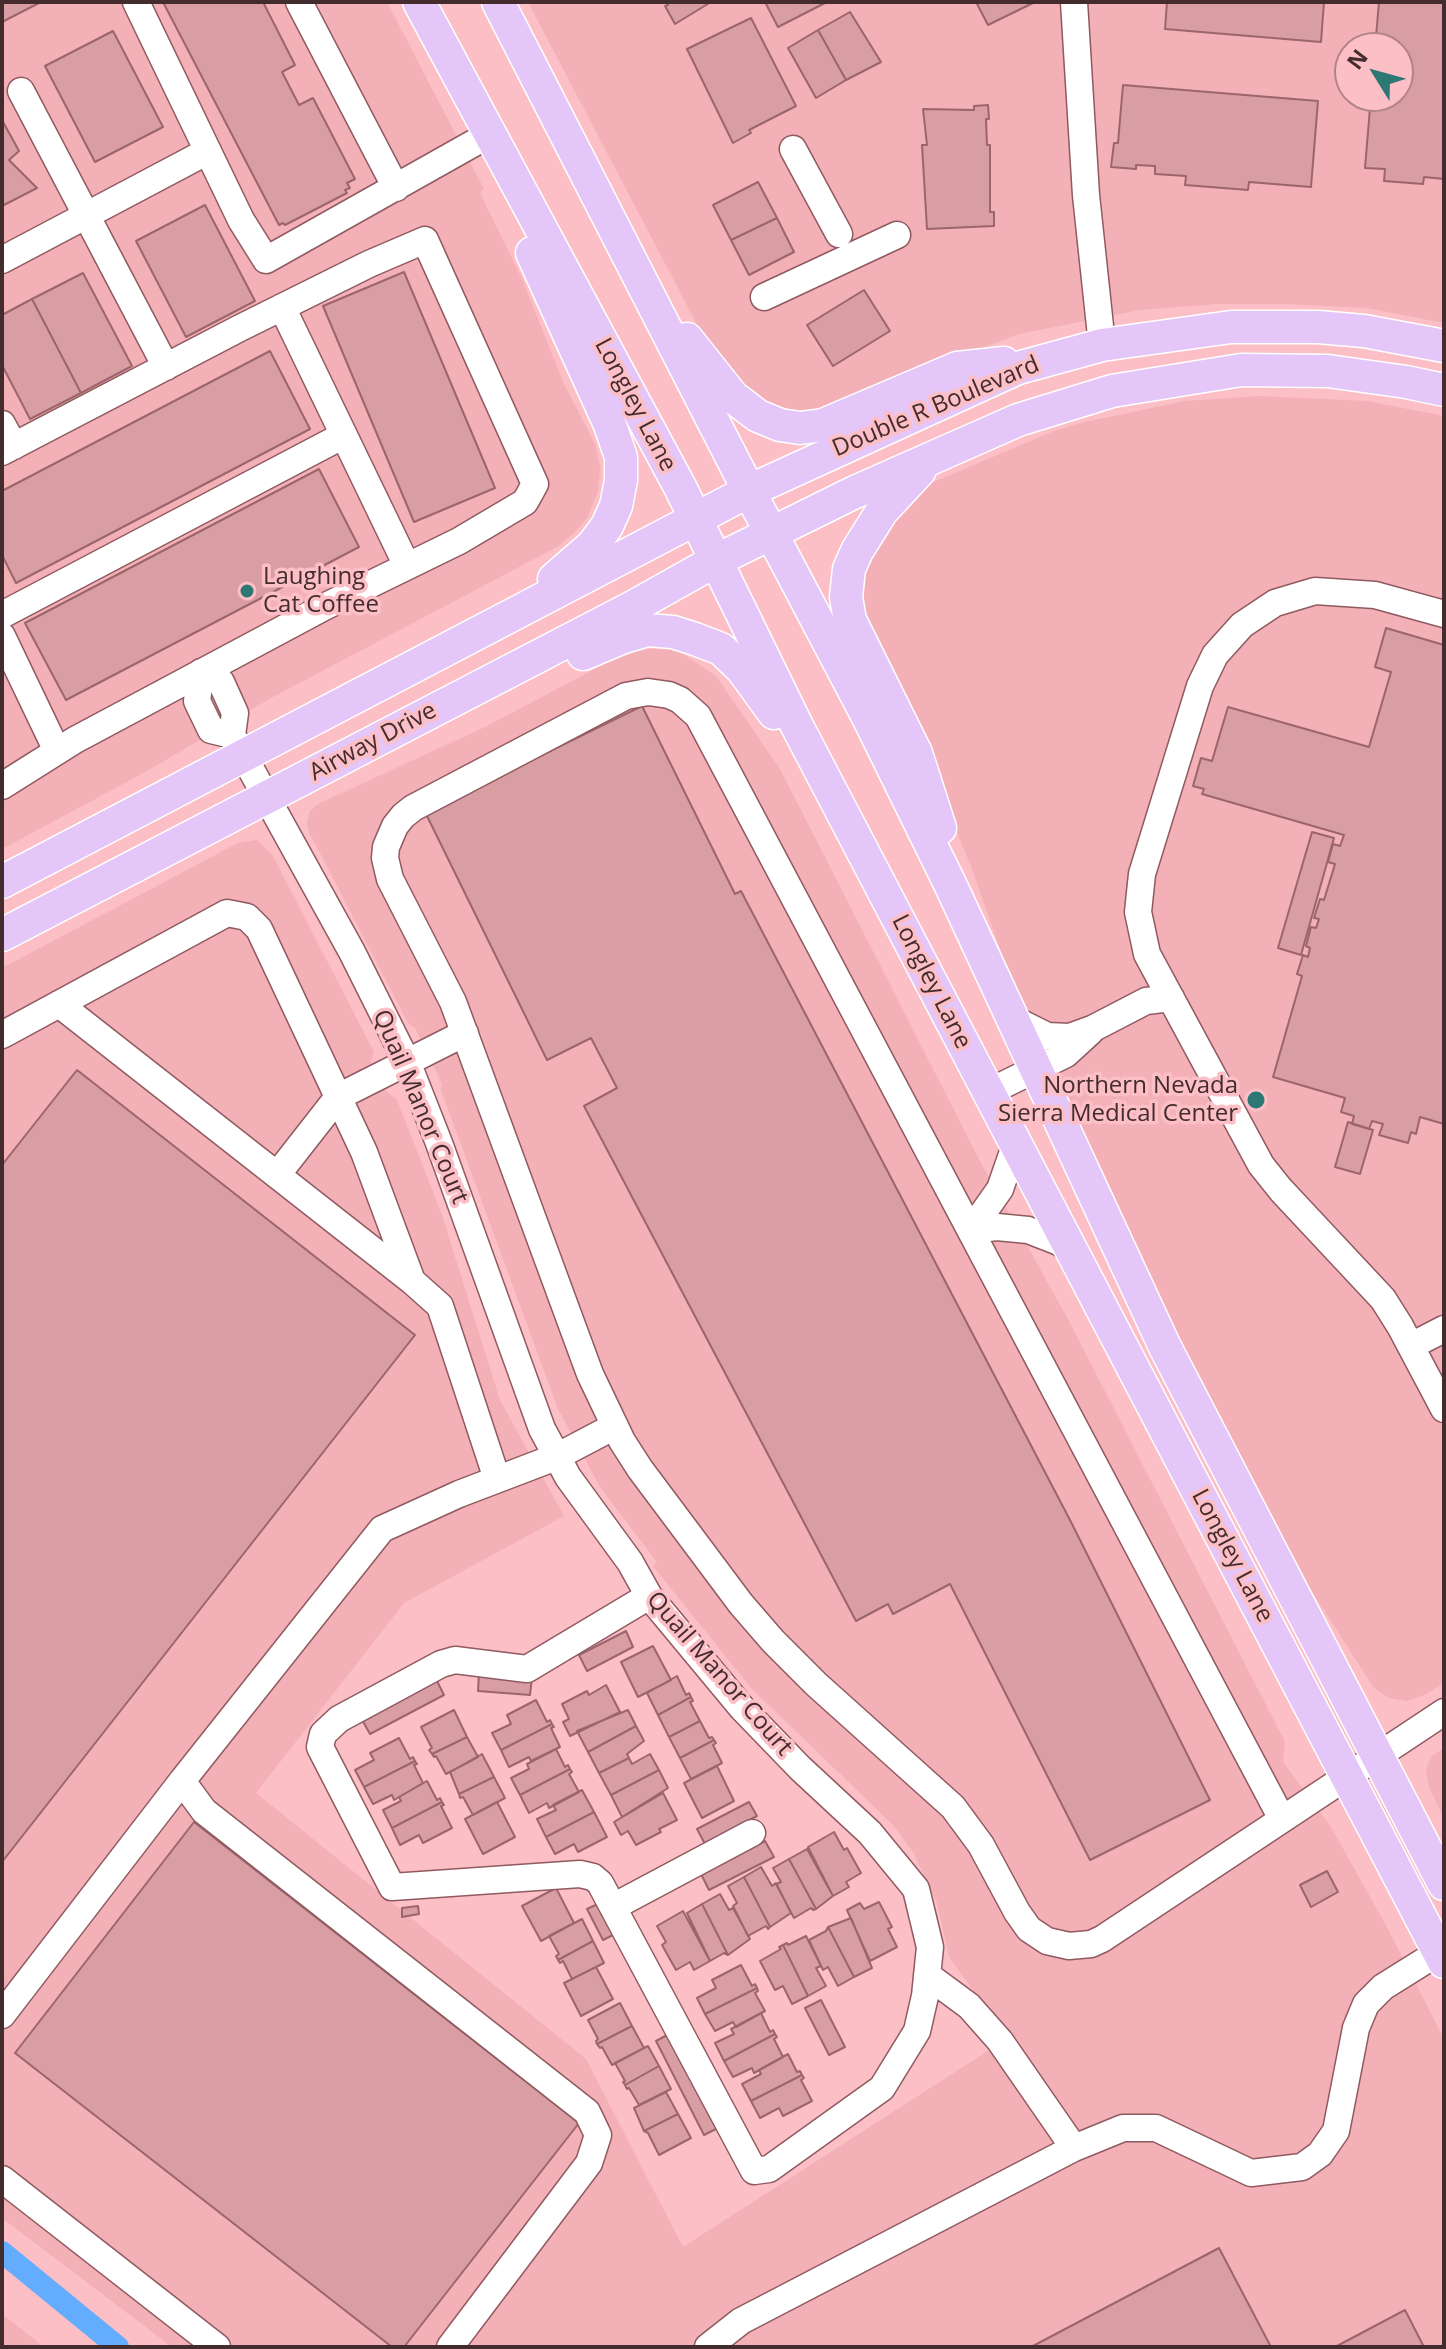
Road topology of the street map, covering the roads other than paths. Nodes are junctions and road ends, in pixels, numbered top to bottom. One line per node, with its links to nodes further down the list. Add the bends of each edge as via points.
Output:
1 (136, 2): 9 (street)
2 (299, 2): 10 (street)
3 (419, 2): 7 (main road, Longley Lane)
4 (498, 2): 15 (main road, Longley Lane)
5 (1074, 2): 18 (street)
6 (21, 91): 11 (street)
7 (493, 139): 10 (street); 27 (main road, Longley Lane); 33 (main road, via 503,186 610,425 621,457 621,480 616,506 593,545)
8 (793, 149): 12 (street)
9 (208, 151): 10 (street, via 266,260); 11 (street)
10 (396, 188)
11 (86, 215): 14 (street); 21 (street)
12 (839, 234)
13 (897, 235): 16 (street)
14 (2, 260)
15 (641, 278): 20 (main road, via 733,397 780,425 823,425 957,368); 26 (main road, Longley Lane)
16 (764, 297)
17 (282, 307): 21 (street); 23 (street); 30 (street, via 425,240 535,484 525,502)
18 (1102, 345): 19 (main road, Double R Boulevard, via 1271,325 1364,331); 20 (main road, Double R Boulevard)
19 (1444, 346)
20 (1051, 358): 26 (main road, Double R Boulevard, via 982,383)
21 (166, 367): 24 (street)
22 (1444, 390): 25 (main road, Double R Boulevard, via 1328,371 1230,372 1077,400)
23 (344, 435): 30 (street); 32 (street)
24 (6, 441)
25 (957, 445): 28 (main road, Double R Boulevard); 43 (main road, via 921,470 882,511 853,560 846,597 850,620 916,753 938,817)
26 (736, 498): 27 (main road, Airway Drive); 28 (main road, Longley Lane)
27 (695, 519): 29 (main road, Longley Lane); 33 (main road, Airway Drive)
28 (771, 533): 29 (main road, Double R Boulevard); 43 (main road, Longley Lane)
29 (729, 554): 37 (main road, Airway Drive); 40 (main road, Longley Lane, via 797,726)
30 (407, 566): 35 (street)
31 (1444, 614): 45 (street, via 1375,595 1315,591 1254,615 1215,655 1200,686 1140,885 1138,912 1147,954)
32 (2, 615)
33 (478, 633): 36 (main road, Airway Drive)
34 (2, 636): 38 (street)
35 (201, 672): 36 (street, Quail Manor Court, via 221,682 235,713); 38 (street)
36 (238, 745): 41 (street, Quail Manor Court); 42 (main road, Airway Drive)
37 (361, 748): 40 (main road, via 433,734 621,638 647,630 673,632 721,649 742,669); 41 (main road, Airway Drive)
38 (57, 751): 39 (street)
39 (2, 786)
40 (836, 796): 53 (main road, Longley Lane)
41 (265, 798): 44 (main road, Airway Drive); 51 (street, Quail Manor Court)
42 (2, 882)
43 (951, 886): 47 (main road, Longley Lane)
44 (2, 935)
45 (1171, 998): 48 (street, via 1146,1001); 61 (street, via 1261,1165 1371,1285)
46 (59, 1004): 50 (street); 54 (street, via 227,913 247,917 259,929); 56 (street)
47 (1013, 1019): 48 (street, via 1055,1037); 52 (main road, Longley Lane)
48 (1092, 1029): 52 (street, via 1073,1050)
49 (465, 1033): 51 (street); 57 (street, via 390,879 385,858 395,826 413,808 626,696 669,695 704,725); 63 (street, via 590,1374)
50 (2, 1035)
51 (408, 1064): 54 (street); 64 (street, Quail Manor Court)
52 (1036, 1068): 53 (street); 68 (main road, Longley Lane, via 1189,1397)
53 (989, 1092): 55 (main road, Longley Lane)
54 (338, 1097): 56 (street); 59 (street)
55 (1016, 1143): 57 (street, via 1000,1189); 58 (main road, Longley Lane)
56 (277, 1175): 59 (street)
57 (971, 1230): 58 (street, via 1028,1230); 71 (street)
58 (1073, 1251): 69 (main road, Longley Lane)
59 (412, 1281): 65 (street, via 440,1306)
60 (1444, 1329): 61 (street)
61 (1411, 1346): 62 (street)
62 (1444, 1409)
63 (615, 1426): 64 (street); 71 (street, via 640,1469 773,1641 953,1807 1037,1936 1069,1946 1102,1939)
64 (556, 1457): 65 (street); 66 (street, Quail Manor Court)
65 (497, 1479): 70 (street, via 382,1529)
66 (649, 1596): 74 (street, via 527,1669 455,1660 441,1664 339,1719 323,1734 320,1747 392,1887 580,1874 600,1883); 76 (street, Quail Manor Court, via 742,1708 870,1833 916,1889 930,1947)
67 (1444, 1712): 68 (street)
68 (1379, 1755): 69 (street); 73 (main road, Longley Lane)
69 (1347, 1776): 71 (street); 75 (main road, Longley Lane)
70 (182, 1781): 77 (street); 81 (street, via 204,1811 587,2112 598,2135 589,2163)
71 (1282, 1819)
72 (752, 1833): 74 (street)
73 (1444, 1884)
74 (613, 1907): 76 (street, Quail Manor Court, via 754,2171 769,2169 882,2088 917,2031)
75 (1442, 1957): 78 (street, via 1383,1987 1366,2004 1356,2028 1336,2131 1320,2154 1302,2167 1251,2173 1156,2128 1123,2128)
76 (927, 1975): 78 (street, via 969,2006 1000,2041)
77 (2, 2015)
78 (1074, 2148): 82 (street, via 741,2321)
79 (2, 2179): 80 (street)
80 (217, 2347)
81 (450, 2347)
82 (708, 2347)

